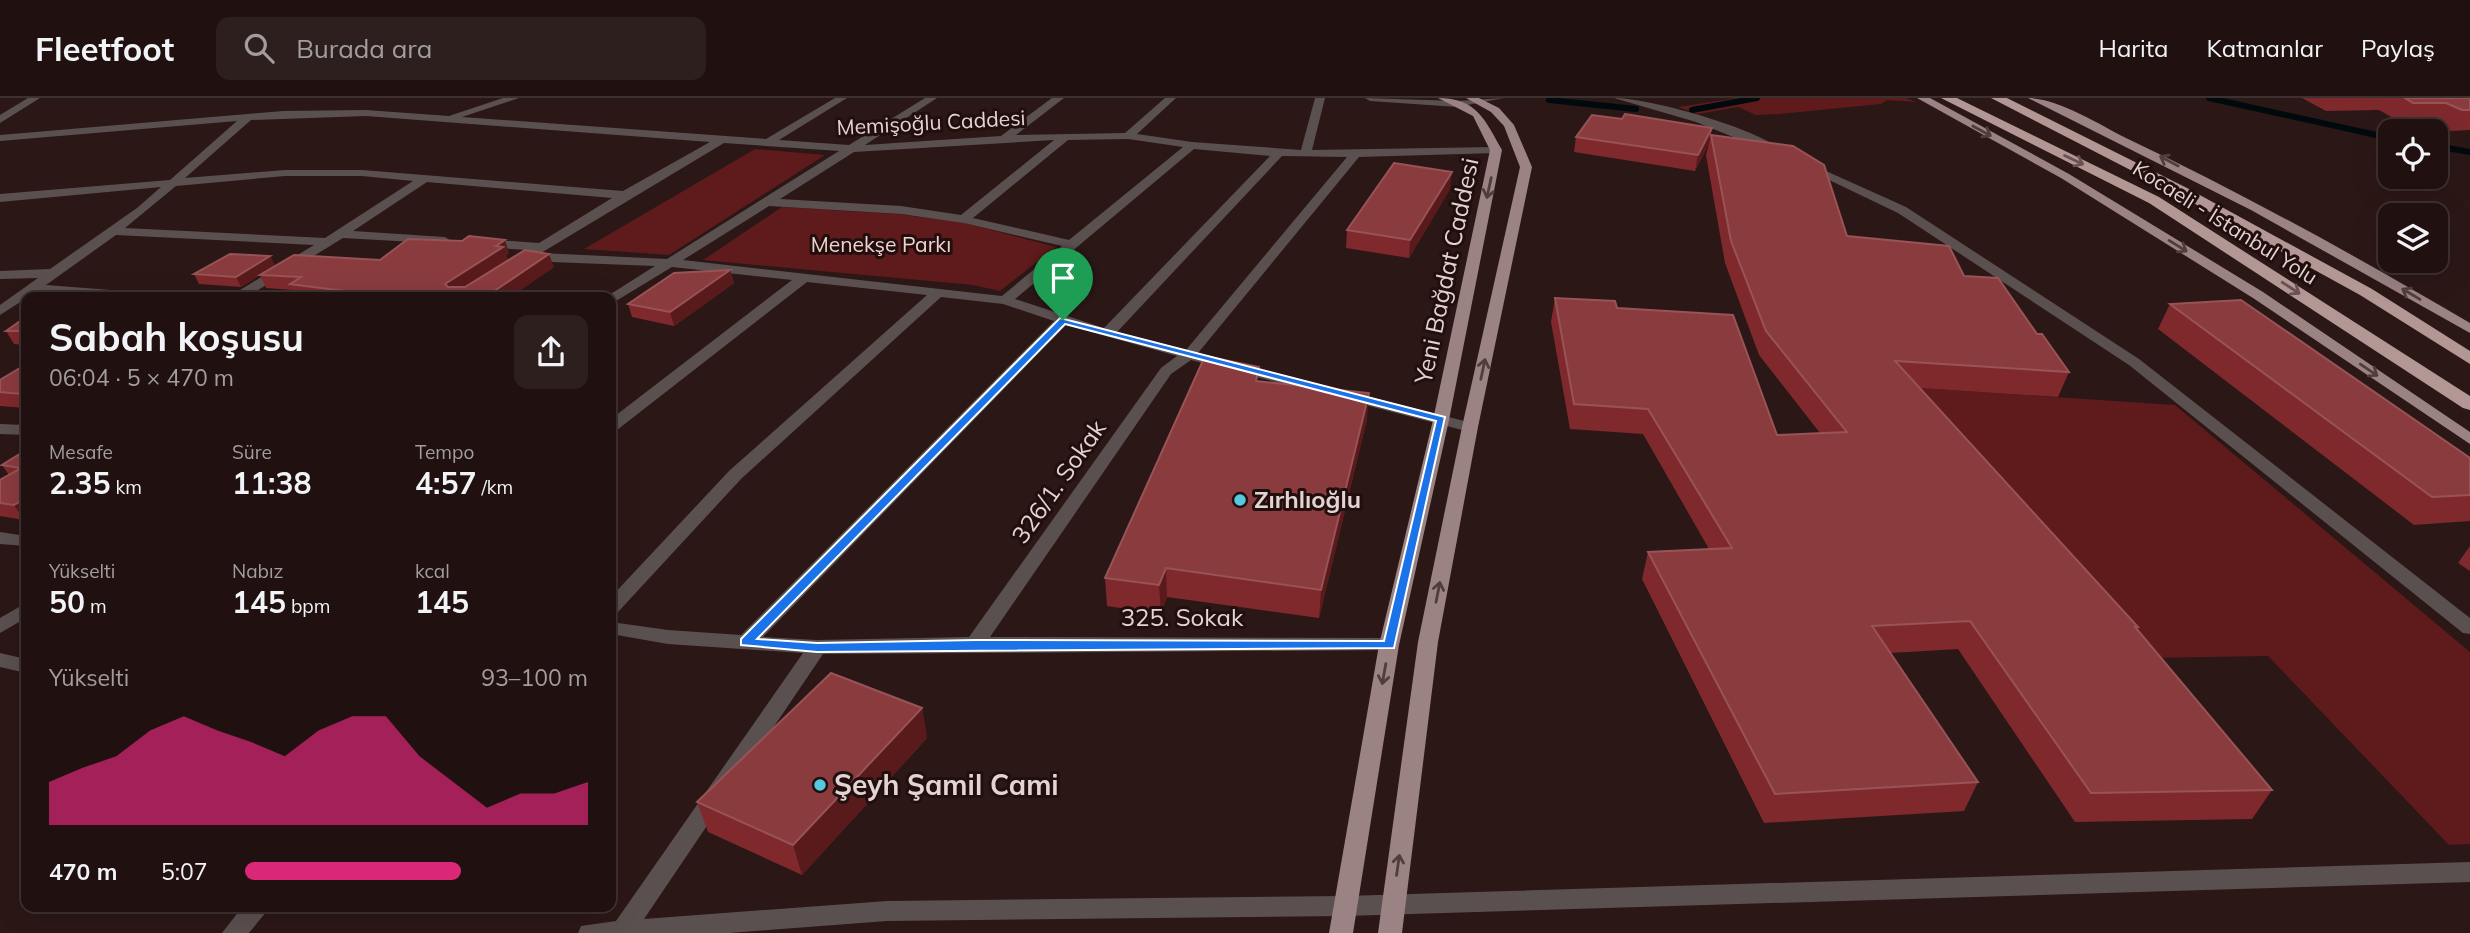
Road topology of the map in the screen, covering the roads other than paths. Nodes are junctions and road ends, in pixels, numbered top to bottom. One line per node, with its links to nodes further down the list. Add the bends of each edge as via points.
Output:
1 (51, 98): 16 (street)
2 (300, 98): 18 (street)
3 (514, 98): 21 (street)
4 (842, 98): 27 (street)
5 (932, 98): 29 (street)
6 (1059, 98): 25 (street)
7 (1171, 98): 22 (street)
8 (1320, 98): 32 (street)
9 (1370, 98): 17 (street)
10 (1499, 98): 17 (street)
11 (1619, 98): 72 (street, via 1738,132 1902,210 2134,362)
12 (1922, 98): 66 (main road, one-way to 66, via 2066,176 2258,295)
13 (1947, 98): 62 (highway, Kocaeli - İstanbul Yolu, one-way to 62, via 2154,200)
14 (1997, 98): 61 (highway, via 2194,197 2366,292)
15 (2033, 98): 58 (main road, one-way to 15, via 2376,272 2141,147)
16 (34, 99): 20 (street)
17 (1462, 100): 30 (main road, Yeni Bağdat Caddesi, via 1478,114); 65 (main road, Yeni Bağdat Caddesi, one-way to 17, via 1526,167 1509,125 1495,110)
18 (283, 114): 19 (street, Memişoğlu Caddesi); 21 (street, Memişoğlu Caddesi, via 366,113)
19 (248, 117): 24 (street, Memişoğlu Caddesi); 35 (street)
20 (0, 120)
21 (443, 120): 26 (street, Memişoğlu Caddesi)
22 (1128, 136): 23 (street, Memişoğlu Caddesi); 28 (street, Memişoğlu Caddesi)
23 (1065, 137): 25 (street, Memişoğlu Caddesi); 39 (street)
24 (0, 138)
25 (1005, 138): 29 (street, Memişoğlu Caddesi)
26 (723, 139): 27 (street, Memişoğlu Caddesi); 36 (street)
27 (770, 141): 29 (street, Memişoğlu Caddesi)
28 (1192, 145): 31 (street, Memişoğlu Caddesi); 42 (street)
29 (852, 149): 38 (street)
30 (1496, 150): 33 (street, Memişoğlu Caddesi); 63 (main road, Yeni Bağdat Caddesi, one-way to 63)
31 (1279, 153): 32 (street, Memişoğlu Caddesi); 59 (street)
32 (1306, 153): 33 (street, Memişoğlu Caddesi)
33 (1356, 154): 60 (street, 326/1. Sokak)
34 (425, 178): 35 (street, via 285,173); 36 (street); 41 (street)
35 (171, 184): 37 (street); 40 (street)
36 (625, 195): 43 (street)
37 (0, 198)
38 (768, 202): 39 (street, via 901,210); 44 (street)
39 (964, 219): 42 (street)
40 (113, 231): 41 (street); 45 (street)
41 (334, 238): 43 (street); 52 (street)
42 (1072, 245): 55 (street)
43 (541, 247): 44 (street, via 522,259)
44 (670, 263): 47 (street); 54 (street)
45 (55, 273): 46 (street); 48 (street)
46 (0, 275)
47 (805, 277): 49 (street); 64 (street)
48 (35, 288): 50 (street); 51 (street)
49 (940, 291): 55 (street); 69 (street, via 735,475)
50 (29, 292)
51 (86, 292)
52 (244, 292)
53 (21, 297): 56 (street)
54 (616, 297)
55 (1005, 300): 57 (street)
56 (1, 310)
57 (1063, 320): 59 (street); 74 (street)
58 (2470, 329)
59 (1107, 334): 60 (street)
60 (1189, 355): 63 (street); 75 (street, 326/1. Sokak, via 1166,371)
61 (2470, 359)
62 (2470, 404)
63 (1441, 420): 65 (street); 76 (main road, Yeni Bağdat Caddesi)
64 (616, 423)
65 (1470, 427): 81 (main road, Yeni Bağdat Caddesi, one-way to 65, via 1428,642)
66 (2470, 439)
67 (0, 538): 68 (street)
68 (21, 540)
69 (616, 603)
70 (21, 612): 71 (street)
71 (0, 627)
72 (2470, 628)
73 (616, 629): 74 (street, 325. Sokak)
74 (746, 642): 77 (street, 325. Sokak)
75 (975, 644): 76 (street, 325. Sokak); 77 (street, 325. Sokak)
76 (1389, 645): 82 (main road, Yeni Bağdat Caddesi, one-way to 82)
77 (817, 647): 84 (street)
78 (0, 660): 79 (street)
79 (21, 665)
80 (2470, 872): 81 (street)
81 (1393, 904): 82 (street); 88 (main road, Yeni Bağdat Caddesi)
82 (1345, 906): 84 (street, via 887,911); 87 (main road, Yeni Bağdat Caddesi)
83 (253, 912): 85 (street)
84 (623, 931): 86 (street)
85 (234, 933)
86 (590, 933)
87 (1341, 933)
88 (1390, 933)

